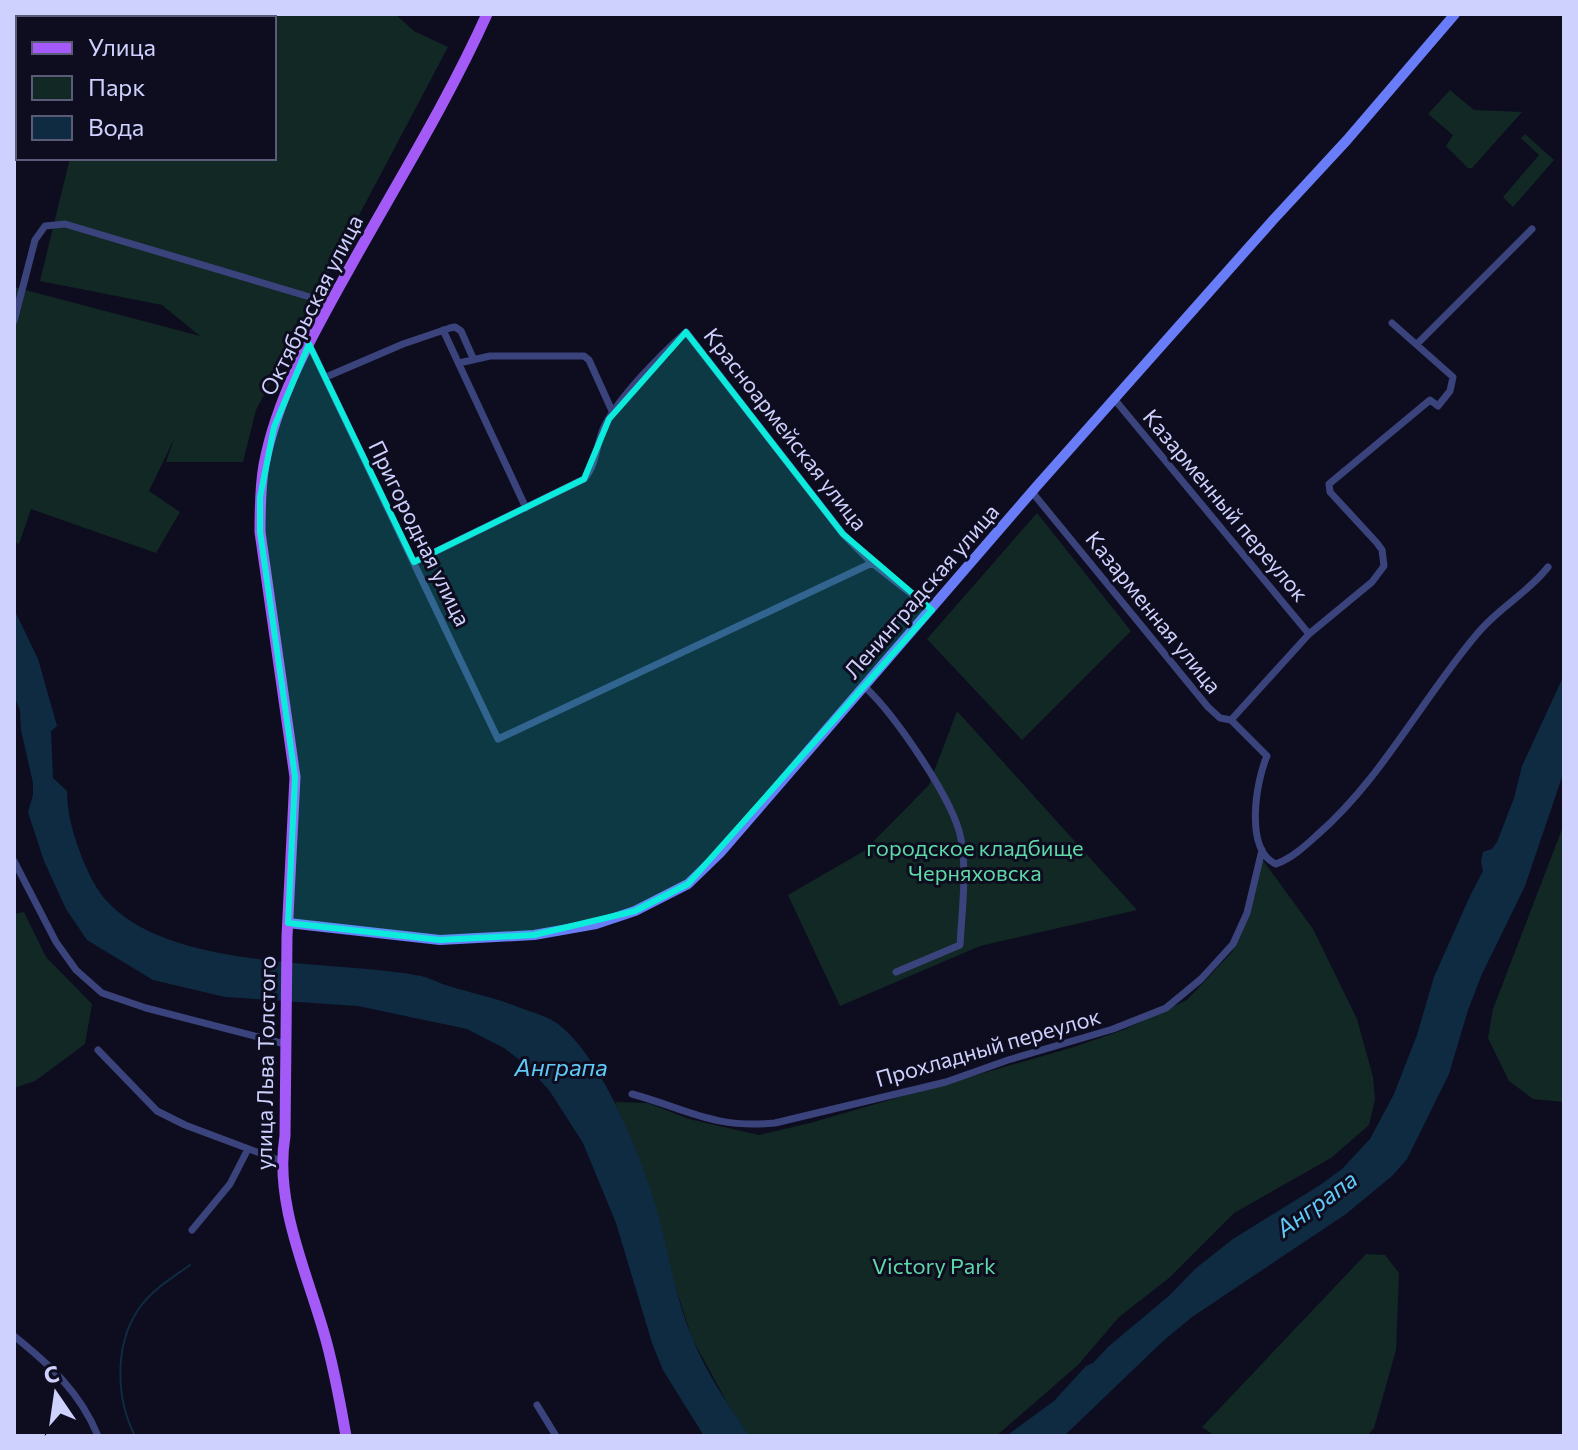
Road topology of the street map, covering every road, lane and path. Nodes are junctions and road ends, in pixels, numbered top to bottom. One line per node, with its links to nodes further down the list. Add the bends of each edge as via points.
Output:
1 (487, 14): 4 (main road, Октябрьская улица)
2 (1455, 14): 13 (street, Ленинградская улица)
3 (1532, 229): 9 (street)
4 (330, 303): 5 (street, via 65,224 45,226 35,240); 8 (main road, Октябрьская улица)
5 (14, 321)
6 (1392, 323): 9 (street)
7 (443, 330): 10 (street, via 458,328); 11 (street); 12 (street)
8 (309, 344): 12 (street, Пригородная улица); 26 (main road, Октябрьская улица, via 274,427 260,497 260,532 295,777)
9 (1417, 344): 21 (street, Казарменная улица, via 1453,377 1450,391 1438,406 1430,400 1329,484 1384,558 1380,574)
10 (473, 358): 11 (street); 14 (street, via 584,356)
11 (459, 363): 16 (street)
12 (326, 377): 17 (street, Пригородная улица)
13 (1115, 400): 15 (street, Ленинградская улица); 21 (street, Казарменный переулок)
14 (613, 413): 16 (street, via 587,476); 18 (street, Красноармейская улица, via 686,332 826,514)
15 (1032, 492): 20 (street, Ленинградская улица); 23 (street, Казарменная улица, via 1201,699 1220,718)
16 (526, 508): 17 (street)
17 (414, 562): 18 (street, Пригородная улица, via 498,739)
18 (872, 563): 20 (street, Красноармейская улица)
19 (1548, 567): 24 (street, via 1477,633 1345,810 1286,861 1276,864)
20 (932, 610): 22 (street, Ленинградская улица)
21 (1309, 634): 23 (street, Казарменная улица)
22 (865, 687): 26 (street, Ленинградская улица, via 720,853 688,884 635,911 534,935 440,940); 27 (street, via 948,800 961,838 960,945)
23 (1231, 720): 24 (street, via 1267,756 1256,786)
24 (1262, 850): 30 (street, Прохладный переулок, via 1247,913 1233,944 1181,998 1113,1029 946,1082 775,1123 703,1119)
25 (14, 861): 28 (street, via 56,942 102,993)
26 (288, 923): 28 (main road, улица Льва Толстого)
27 (896, 972)
28 (285, 1044): 32 (main road, улица Льва Толстого)
29 (98, 1050): 31 (street, via 157,1111)
30 (632, 1094)
31 (248, 1149): 32 (street); 33 (street, via 230,1184)
32 (281, 1161): 37 (main road, улица Льва Толстого, via 284,1193 333,1366)
33 (192, 1230)
34 (14, 1336): 36 (street, via 73,1390)
35 (537, 1405): 38 (street)
36 (98, 1436)
37 (346, 1436)
38 (556, 1436)

